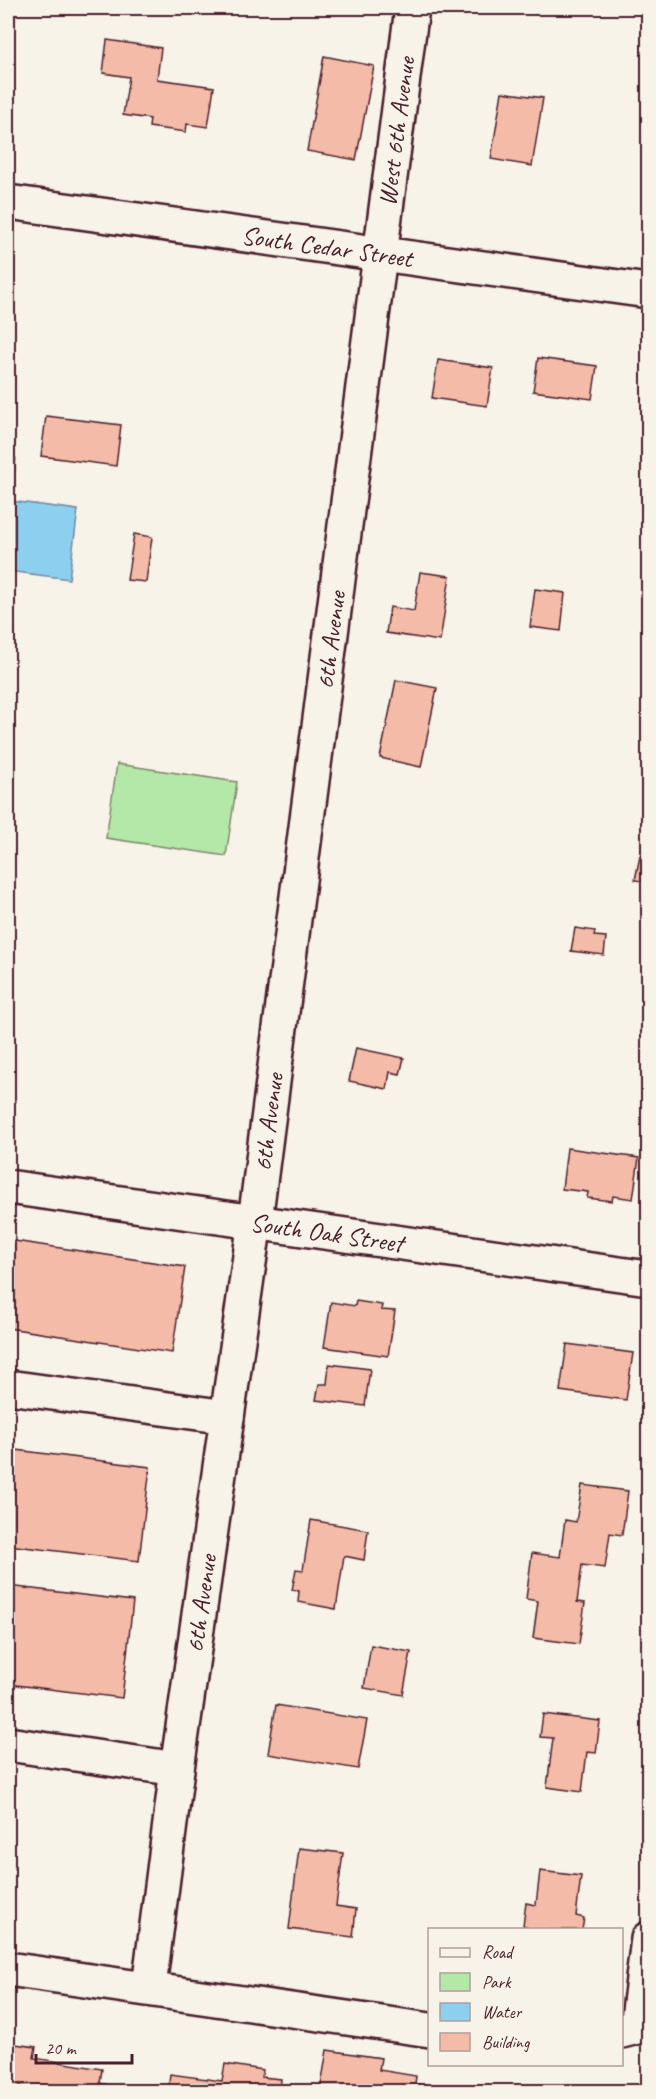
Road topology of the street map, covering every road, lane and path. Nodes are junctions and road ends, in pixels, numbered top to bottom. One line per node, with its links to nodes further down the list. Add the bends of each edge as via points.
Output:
1 (412, 8): 3 (street, West 6th Avenue)
2 (8, 202): 3 (street, South Cedar Street)
3 (379, 255): 4 (street, South Cedar Street); 6 (street, 6th Avenue)
4 (648, 291)
5 (8, 1187): 6 (street, South Oak Street)
6 (255, 1221): 7 (street, South Oak Street); 9 (street, 6th Avenue)
7 (648, 1278)
8 (8, 1387): 9 (street)
9 (227, 1417): 11 (street, 6th Avenue)
10 (8, 1744): 11 (street)
11 (177, 1769): 14 (street, 6th Avenue)
12 (648, 1939): 15 (street)
13 (8, 1969): 14 (street)
14 (149, 1987): 16 (street)
15 (629, 2029)
16 (428, 2030)

